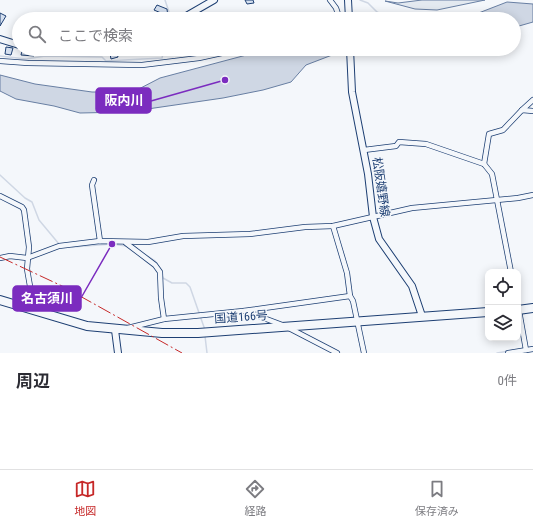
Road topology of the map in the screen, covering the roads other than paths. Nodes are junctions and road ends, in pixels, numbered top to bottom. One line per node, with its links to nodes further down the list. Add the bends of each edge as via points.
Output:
1 (214, 0): 4 (main road)
2 (330, 0): 5 (street)
3 (348, 0): 6 (main road)
4 (193, 12)
5 (338, 12)
6 (349, 12)
7 (0, 39): 8 (main road)
8 (12, 43)
9 (204, 56): 11 (street, via 142,65)
10 (350, 56): 15 (main road, 松阪嬉野線, via 352,92)
11 (0, 61)
12 (533, 100): 13 (street)
13 (522, 110): 14 (street); 16 (street, via 503,130 489,134)
14 (533, 111)
15 (364, 150): 16 (street, via 396,146 399,142 426,144); 21 (main road, 松阪嬉野線)
16 (484, 164): 20 (street, via 492,174)
17 (94, 180): 23 (street, via 92,185)
18 (533, 195): 20 (street)
19 (0, 196): 26 (street, via 22,207 29,247)
20 (497, 200): 21 (street, via 412,208); 27 (street)
21 (373, 218): 22 (street); 35 (main road, 松阪嬉野線, via 379,239 412,286)
22 (333, 226): 24 (street, via 250,234 184,236); 28 (street, via 347,273)
23 (100, 241): 24 (street); 26 (street, via 61,245)
24 (126, 243): 36 (street, via 155,265 160,272)
25 (0, 258): 26 (street)
26 (27, 258): 32 (street)
27 (510, 269)
28 (350, 296): 33 (street); 37 (street)
29 (0, 300): 32 (highway, 国道166号)
30 (521, 308): 31 (highway)
31 (533, 308)
32 (34, 309): 40 (highway, 国道166号, via 87,326)
33 (243, 311): 36 (street); 39 (street)
34 (485, 312): 35 (highway, 国道166号)
35 (422, 316): 37 (highway, 国道166号)
36 (164, 319): 40 (street)
37 (358, 322): 39 (highway, 国道166号); 45 (street)
38 (521, 323): 41 (street)
39 (285, 326): 40 (highway, 国道166号, via 198,333); 44 (street)
40 (119, 330): 43 (main road)
41 (526, 348): 42 (street); 46 (street)
42 (533, 349)
43 (118, 353)
44 (337, 353)
45 (364, 353)
46 (508, 353)

